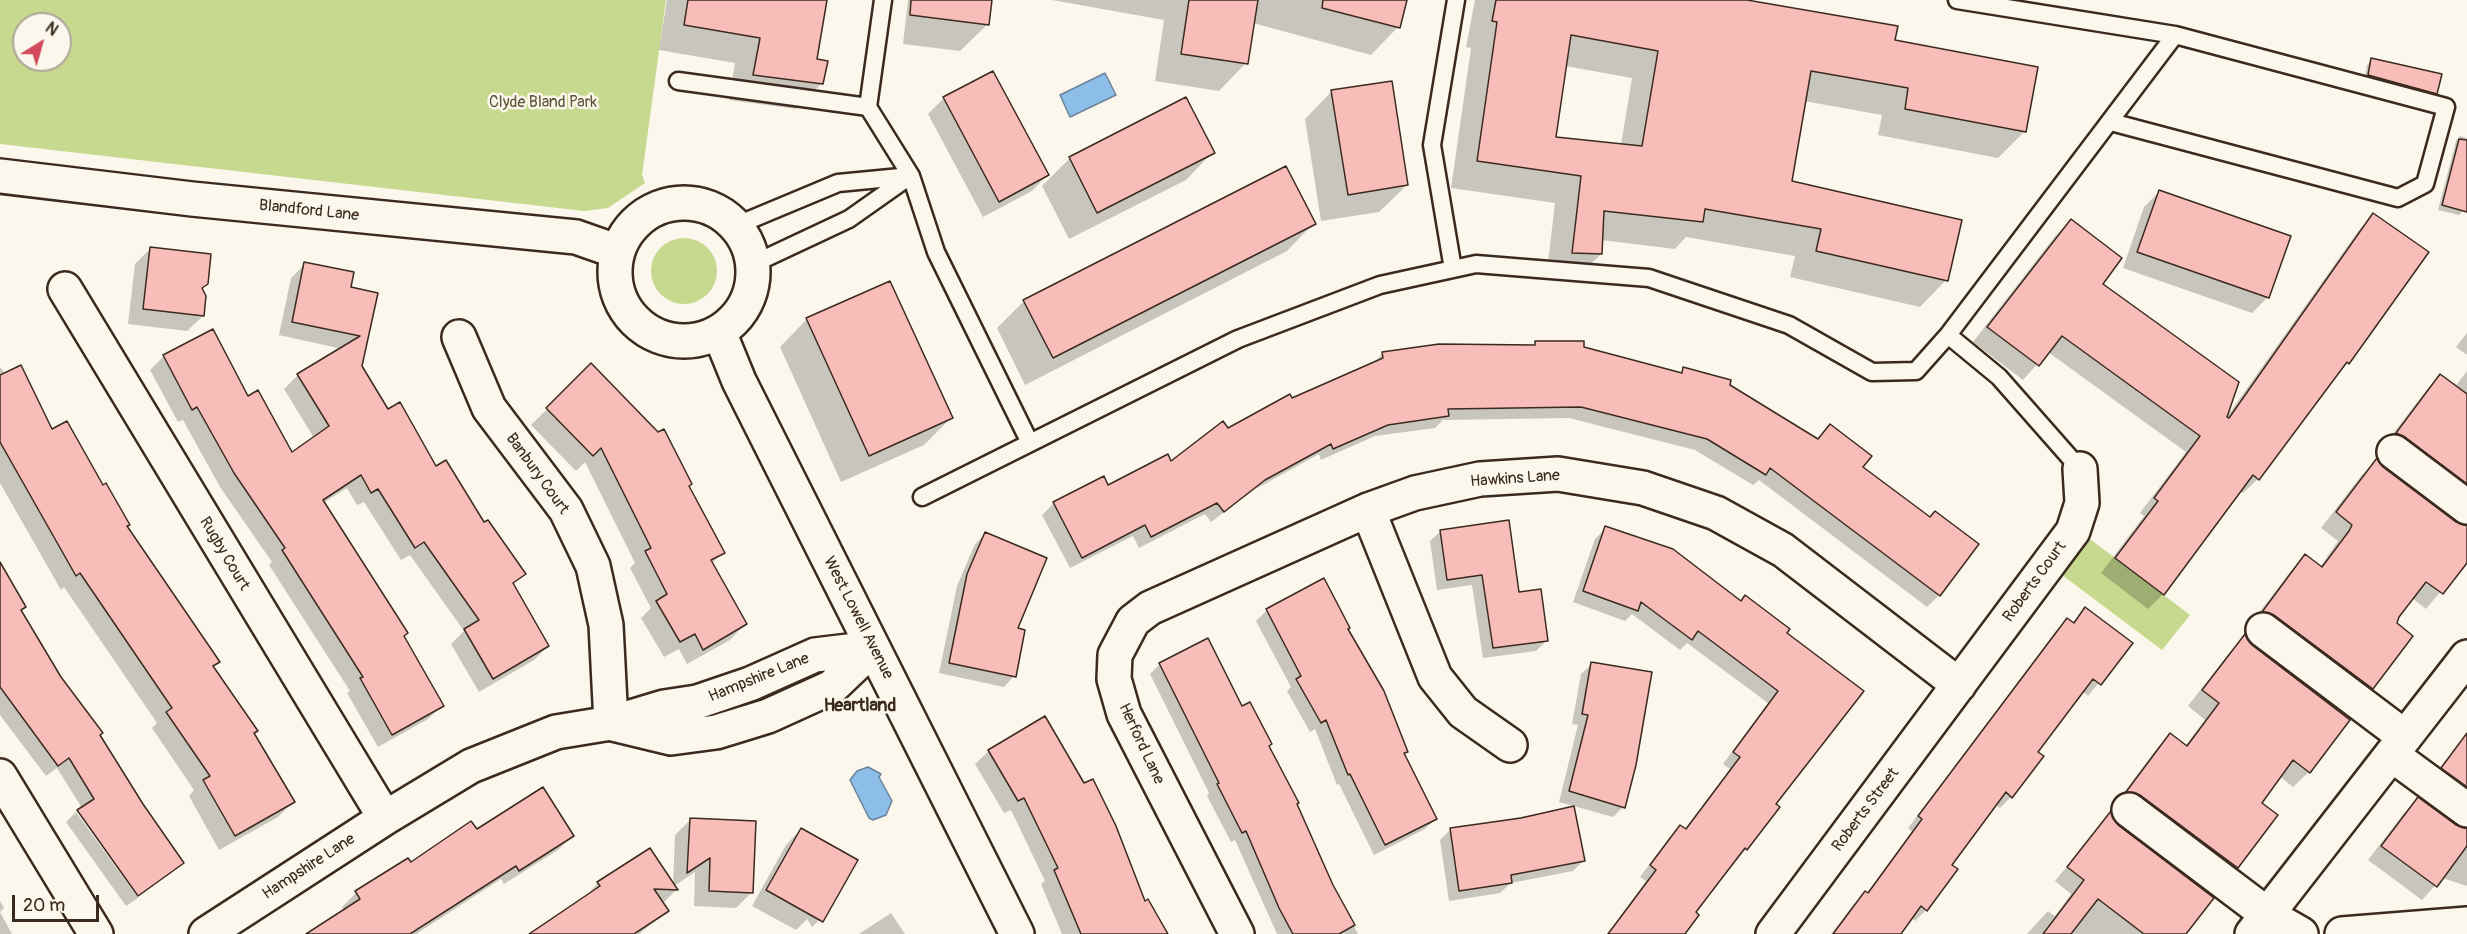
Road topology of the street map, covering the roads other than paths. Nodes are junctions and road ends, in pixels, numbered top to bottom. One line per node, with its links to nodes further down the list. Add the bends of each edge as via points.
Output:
1 (883, 0): 6 (lane)
2 (1456, 0): 13 (lane, via 1432,145)
3 (1957, 0): 4 (lane)
4 (2175, 35): 7 (lane); 7 (lane, via 2446,107 2425,184 2398,198)
5 (678, 81): 6 (lane)
6 (868, 107): 9 (lane)
7 (2111, 122): 16 (lane)
8 (0, 176): 11 (street, Blandford Lane, via 576,237)
9 (911, 176): 10 (lane, via 838,183); 12 (lane, via 849,219); 18 (lane, via 936,252)
10 (735, 226): 11 (street, via 705,206 674,203 644,215); 12 (street, via 749,248)
11 (616, 251): 15 (street, via 614,276 623,306 642,328 672,341 705,339)
12 (751, 265): 15 (street, via 753,280 742,311)
13 (1453, 269): 16 (lane, via 1476,264 1648,278 1789,325 1872,372 1916,371); 18 (lane, via 1380,285 1238,339)
14 (65, 289): 34 (street, Rugby Court)
15 (719, 332): 25 (street, West Lowell Avenue, via 739,381)
16 (1948, 335): 20 (lane, via 1999,377)
17 (459, 337): 28 (street, Banbury Court, via 489,408 566,510 593,566 606,624)
18 (1030, 443): 21 (lane)
19 (2394, 452): 22 (street)
20 (2080, 469): 27 (street, Roberts Court, via 2082,503 2073,531)
21 (922, 497)
22 (2467, 507)
23 (1368, 510): 27 (street, Hawkins Lane, via 1415,493 1480,479 1558,474 1643,488 1716,513 1783,550); 29 (street, via 1435,677 1463,712); 40 (street, Herford Lane, via 1150,608 1133,621 1115,655 1114,679 1124,714)
24 (2263, 630): 30 (street)
25 (873, 648): 28 (street, Hampshire Lane, via 814,655 707,699); 39 (street, West Lowell Avenue)
26 (2467, 657): 30 (street)
27 (1959, 685): 41 (street, Roberts Street)
28 (611, 723): 34 (street, Hampshire Lane, via 556,732 471,766)
29 (1510, 745)
30 (2398, 746): 33 (street); 35 (street)
31 (0, 776): 37 (street)
32 (2129, 810): 35 (street)
33 (2467, 810)
34 (385, 818): 38 (street, Hampshire Lane)
35 (2260, 924): 42 (street)
36 (2467, 924): 43 (street)
37 (96, 934)
38 (206, 934)
39 (1017, 934)
40 (1237, 934)
41 (1773, 934)
42 (2301, 934)
43 (2342, 934)

